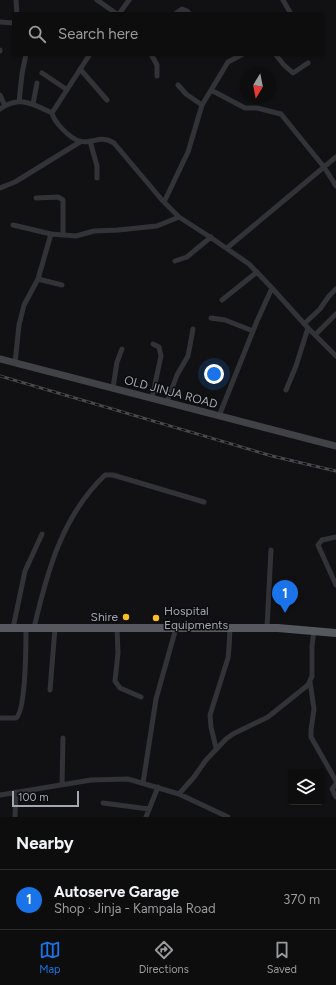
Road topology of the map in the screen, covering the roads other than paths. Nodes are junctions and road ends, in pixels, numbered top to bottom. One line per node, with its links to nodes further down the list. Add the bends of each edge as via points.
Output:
1 (16, 0): 5 (street)
2 (97, 0): 6 (street)
3 (129, 0): 7 (street)
4 (284, 0): 10 (street)
5 (17, 12)
6 (116, 12)
7 (120, 12)
8 (178, 12): 9 (street)
9 (188, 12)
10 (290, 12)
11 (0, 22): 12 (street)
12 (12, 23)
13 (26, 56): 28 (street)
14 (89, 56): 19 (street)
15 (151, 56): 21 (street, via 156,65)
16 (239, 56): 25 (street, via 228,62)
17 (277, 56): 18 (street, via 293,73)
18 (308, 63)
19 (80, 69): 24 (street); 27 (street)
20 (42, 73): 24 (street)
21 (157, 76)
22 (37, 83): 29 (street)
23 (178, 85): 30 (street)
24 (66, 89): 32 (street)
25 (211, 90): 30 (street); 36 (street, via 245,108 281,114)
26 (0, 95): 31 (street)
27 (107, 100)
28 (19, 102): 29 (street); 31 (street, via 12,102)
29 (33, 104): 32 (street)
30 (202, 105): 41 (street, via 188,152)
31 (2, 108)
32 (52, 113): 34 (street, via 63,129)
33 (90, 141): 34 (street); 37 (street, via 97,166); 41 (street, via 103,139 114,143)
34 (80, 142): 39 (street, via 15,182)
35 (336, 157): 36 (street)
36 (324, 167): 38 (street); 47 (street)
37 (96, 178)
38 (336, 186)
39 (0, 188)
40 (36, 198): 45 (street, via 58,197 62,200)
41 (164, 202): 42 (street)
42 (179, 217): 45 (street, via 157,226); 46 (street)
43 (13, 225): 44 (street)
44 (51, 234): 45 (street); 50 (street)
45 (63, 235)
46 (211, 237): 47 (street); 48 (street, via 187,257)
47 (227, 248): 49 (street)
48 (175, 261)
49 (257, 272): 52 (street); 54 (street)
50 (38, 279): 51 (street); 66 (street, via 24,305)
51 (62, 285)
52 (272, 288): 57 (street); 60 (street)
53 (336, 289): 57 (street)
54 (222, 300)
55 (336, 314): 61 (street)
56 (211, 318): 60 (street, via 225,320)
57 (304, 324): 58 (street)
58 (308, 328): 61 (street); 68 (street)
59 (193, 329): 70 (street, via 188,356 176,375)
60 (253, 331): 71 (street)
61 (315, 335): 64 (street)
62 (153, 344): 69 (street, via 159,347 161,356)
63 (122, 350): 67 (street, via 117,362)
64 (336, 356)
65 (0, 359): 66 (main road, OLD JINJA ROAD)
66 (15, 363): 67 (main road, OLD JINJA ROAD)
67 (113, 388): 69 (main road, OLD JINJA ROAD)
68 (286, 390)
69 (152, 398): 70 (main road, OLD JINJA ROAD)
70 (167, 402): 71 (main road, OLD JINJA ROAD)
71 (219, 416): 72 (main road, OLD JINJA ROAD)
72 (336, 446)
73 (204, 502): 80 (street, via 113,475 105,475 86,494 60,539)
74 (42, 534): 79 (street, via 25,571)
75 (336, 537): 77 (street, via 322,540 318,544)
76 (271, 550): 85 (street)
77 (336, 585)
78 (0, 628): 79 (highway)
79 (13, 628): 80 (highway)
80 (30, 628): 81 (highway); 91 (street, via 20,714 16,718)
81 (55, 628): 82 (highway); 89 (street)
82 (117, 628): 83 (highway); 90 (street, via 115,681 120,688)
83 (176, 628): 84 (highway); 95 (street, via 156,699)
84 (230, 628): 85 (highway); 93 (street, via 228,658 210,715)
85 (267, 628): 86 (highway)
86 (314, 630): 87 (highway); 88 (street)
87 (336, 633)
88 (310, 682): 93 (street, via 268,717 233,734); 94 (street, via 314,709 311,737)
89 (50, 690)
90 (141, 697)
91 (0, 718)
92 (63, 738): 96 (street)
93 (216, 748): 99 (street)
94 (336, 782): 101 (street, via 332,789)
95 (144, 783): 96 (street, via 128,779 91,780); 97 (street)
96 (62, 785): 98 (street)
97 (158, 787): 99 (street); 103 (street)
98 (16, 792): 100 (street); 104 (street)
99 (179, 794): 106 (street)
100 (0, 795)
101 (336, 797)
102 (103, 803): 103 (street)
103 (149, 809): 105 (street)
104 (15, 817)
105 (146, 817)
106 (228, 817)

